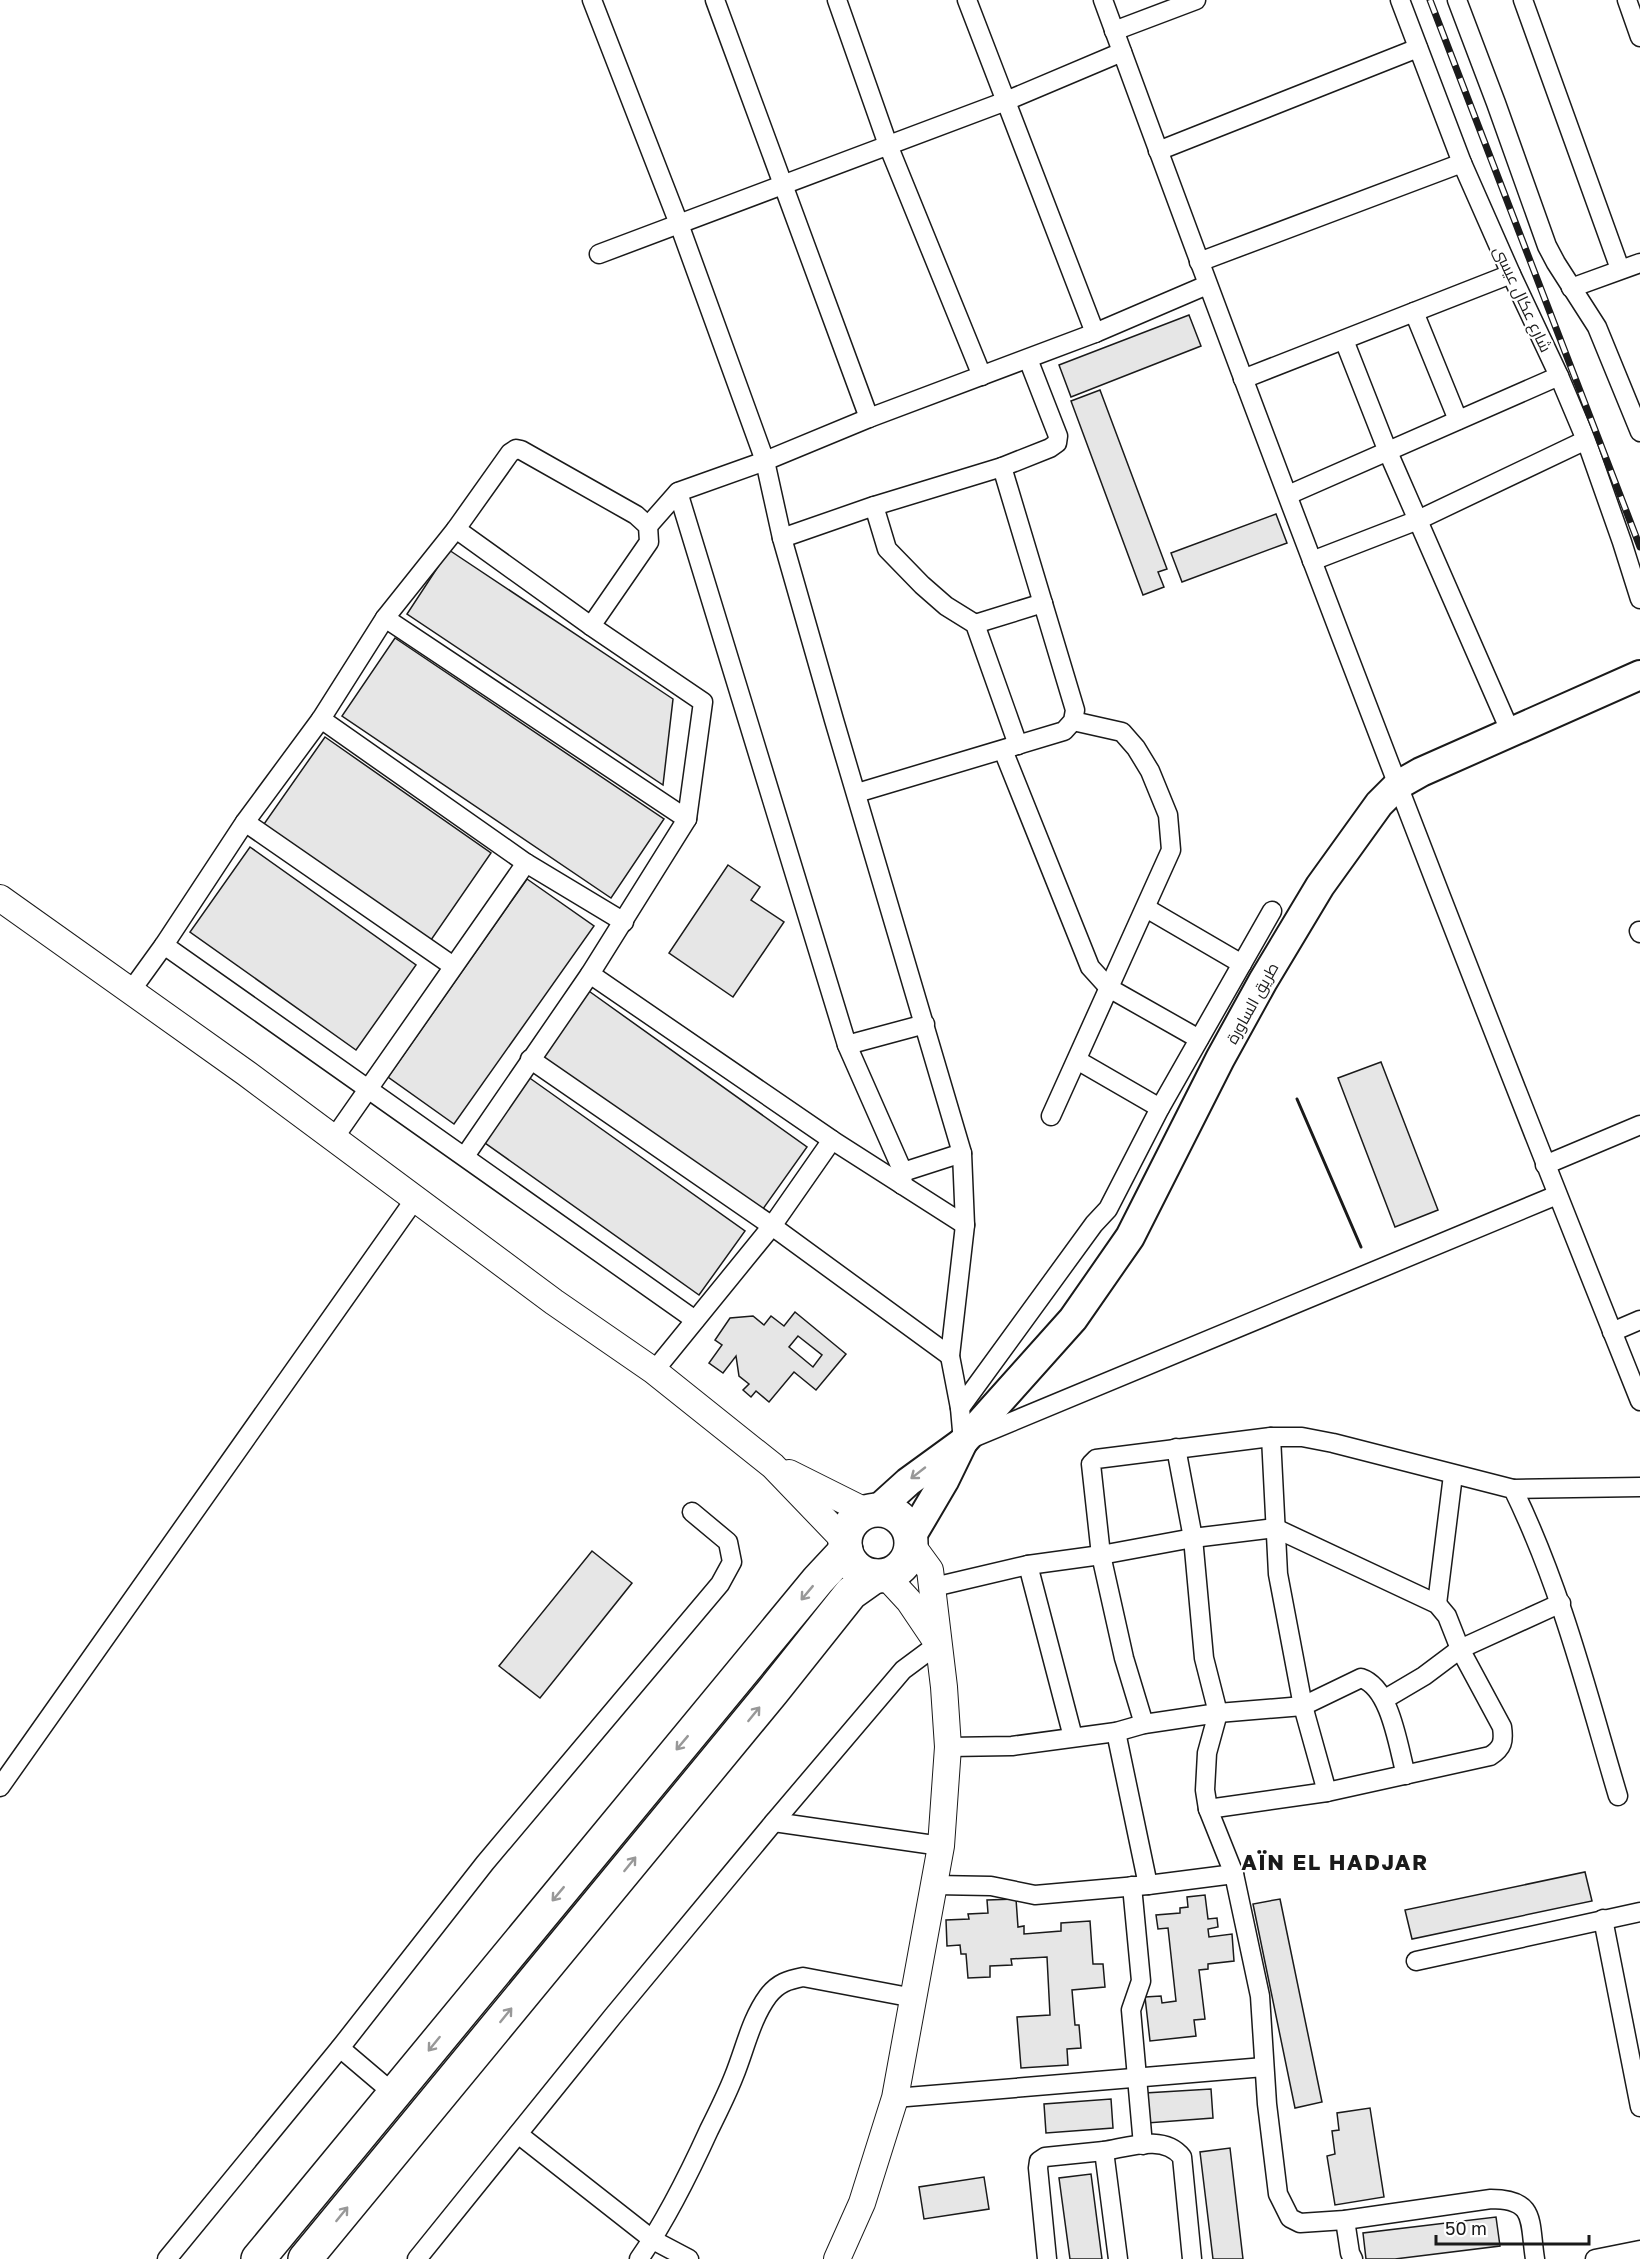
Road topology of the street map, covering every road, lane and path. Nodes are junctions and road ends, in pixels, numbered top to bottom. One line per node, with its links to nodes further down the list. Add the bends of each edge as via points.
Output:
1 (592, 0): 20 (street)
2 (715, 0): 19 (street)
3 (837, 0): 16 (street)
4 (967, 0): 15 (street)
5 (1103, 0): 11 (street)
6 (1196, 0): 11 (street)
7 (1400, 0): 13 (street, شارع عكال عيسى)
8 (1457, 0): 27 (street, via 1547,246)
9 (1523, 0): 24 (street)
10 (1627, 0): 12 (street)
11 (1114, 31): 14 (street)
12 (1640, 37)
13 (1418, 48): 17 (street); 18 (street, شارع عكال عيسى)
14 (1122, 52): 15 (street); 17 (street)
15 (1006, 101): 16 (street); 29 (street)
16 (888, 145): 19 (street); 32 (street)
17 (1158, 151): 22 (street)
18 (1462, 163): 22 (street); 25 (street, شارع عكال عيسى)
19 (783, 184): 20 (street); 35 (street)
20 (679, 224): 21 (street); 40 (street)
21 (599, 254)
22 (1199, 262): 26 (street)
23 (1640, 262): 24 (street)
24 (1620, 268): 27 (street)
25 (1511, 274): 28 (street); 33 (street, شارع عكال عيسى)
26 (1207, 285): 29 (street); 34 (street)
27 (1571, 288): 37 (street, via 1597,327)
28 (1414, 312): 30 (street); 36 (street)
29 (1095, 333): 31 (street)
30 (1344, 340): 34 (street); 39 (street)
31 (1028, 358): 32 (street); 41 (street, via 1058,436 1050,448)
32 (982, 376): 35 (street)
33 (1559, 376): 36 (street); 38 (street, شارع عكال عيسى)
34 (1243, 379): 43 (street)
35 (870, 418): 40 (street)
36 (1458, 420): 39 (street)
37 (1640, 432)
38 (1586, 440): 45 (street); 50 (street, شارع عكال عيسى)
39 (1389, 452): 43 (street); 45 (street)
40 (765, 461): 42 (street); 48 (street)
41 (1002, 467): 44 (street); 51 (street)
42 (678, 492): 46 (street); 77 (street)
43 (1288, 495): 49 (street)
44 (874, 506): 48 (street); 53 (street, via 887,549 946,606)
45 (1418, 520): 49 (street); 58 (street)
46 (648, 526): 47 (street, via 636,515 516,449); 54 (street, via 649,542)
47 (456, 529): 52 (street); 54 (street)
48 (782, 538): 61 (street)
49 (1312, 561): 60 (street)
50 (1640, 599)
51 (1043, 603): 53 (street); 57 (street, via 1075,710)
52 (385, 618): 56 (street); 62 (street)
53 (975, 624): 59 (street)
54 (591, 626): 62 (street, via 703,702)
55 (1640, 675): 58 (main road, طريق الساورة)
56 (321, 719): 63 (street); 64 (street)
57 (1073, 721): 59 (street, via 1064,731); 66 (street, via 1122,732 1150,771 1168,815 1172,850)
58 (1510, 733): 60 (main road, طريق الساورة)
59 (1010, 747): 61 (street); 73 (street, via 1081,947 1090,967)
60 (1398, 785): 88 (street); 102 (main road, طريق الساورة, via 1379,804 1320,886 1263,981 1130,1237 1074,1318)
61 (857, 793): 75 (street)
62 (687, 819): 68 (street)
63 (245, 822): 69 (street); 71 (street)
64 (526, 863): 68 (street); 71 (street)
65 (0, 898): 74 (main road)
66 (1146, 908): 70 (street); 73 (street)
67 (1272, 911): 70 (street)
68 (624, 922): 72 (street)
69 (164, 945): 74 (street); 80 (street)
70 (1242, 964): 76 (street)
71 (453, 966): 80 (street)
72 (590, 974): 78 (street); 85 (street)
73 (1109, 988): 76 (street); 79 (street)
74 (130, 992): 84 (main road)
75 (925, 1024): 77 (street); 86 (street)
76 (1199, 1039): 81 (street)
77 (847, 1045): 89 (street)
78 (530, 1059): 87 (street); 93 (street)
79 (1077, 1060): 81 (street); 82 (street)
80 (368, 1089): 84 (street); 87 (street)
81 (1160, 1108): 100 (street, via 1108,1209)
82 (1051, 1116)
83 (1640, 1125): 88 (street)
84 (334, 1138): 91 (main road)
85 (832, 1140): 89 (street); 93 (street)
86 (962, 1153): 89 (street); 92 (street)
87 (465, 1156): 94 (street)
88 (1545, 1165): 90 (street)
89 (903, 1178): 92 (street)
90 (1557, 1196): 96 (street); 102 (street)
91 (415, 1199): 98 (main road); 130 (street)
92 (965, 1225): 97 (street)
93 (772, 1226): 94 (street); 97 (street)
94 (695, 1320): 98 (street)
95 (1640, 1320): 96 (street)
96 (1612, 1332): 99 (street)
97 (950, 1356): 100 (street)
98 (654, 1371): 104 (main road)
99 (1640, 1401)
100 (960, 1408): 102 (street)
101 (1271, 1437): 103 (street); 105 (street, via 1333,1443); 110 (street)
102 (963, 1442): 108 (main road, one-way to 108); 112 (main road)
103 (1176, 1448): 111 (street); 114 (street, via 1092,1462)
104 (773, 1466): 108 (main road); 113 (main road)
105 (1453, 1475): 107 (street); 119 (street)
106 (1640, 1487): 107 (street)
107 (1513, 1489): 118 (street)
108 (872, 1511): 112 (highway, via 887,1511 903,1520); 113 (highway, via 851,1524)
109 (692, 1512): 143 (street, via 728,1542 732,1562 720,1584 485,1863)
110 (1275, 1528): 111 (street); 119 (street); 123 (street, via 1278,1574)
111 (1193, 1538): 114 (street); 124 (street, via 1204,1658)
112 (911, 1541): 116 (highway, via 904,1564); 117 (main road, via 930,1570)
113 (845, 1546): 116 (highway, via 856,1567); 146 (highway, one-way to 146)
114 (1101, 1555): 115 (street); 125 (street, via 1124,1658)
115 (1028, 1565): 117 (street); 127 (street)
116 (880, 1576): 120 (main road, via 909,1601); 158 (highway, one-way to 116, via 850,1593)
117 (934, 1587): 120 (main road)
118 (1561, 1603): 121 (street); 132 (street)
119 (1437, 1604): 121 (street, via 1447,1616)
120 (938, 1644): 128 (main road); 134 (street, via 903,1670)
121 (1460, 1649): 122 (street); 129 (street, via 1502,1727 1501,1748 1490,1756)
122 (1385, 1699): 123 (street, via 1375,1685 1362,1678); 129 (street)
123 (1303, 1706): 124 (street); 131 (street)
124 (1218, 1713): 125 (street); 133 (street, via 1207,1752)
125 (1144, 1724): 126 (street)
126 (1116, 1732): 127 (street); 138 (street)
127 (1073, 1737): 128 (street, via 1012,1746)
128 (948, 1747): 135 (main road)
129 (1406, 1776): 131 (street)
130 (0, 1787)
131 (1327, 1792): 133 (street)
132 (1618, 1796)
133 (1208, 1809): 136 (street)
134 (774, 1822): 135 (street); 149 (street)
135 (941, 1846): 137 (main road)
136 (1233, 1874): 138 (street); 144 (street, via 1260,1996)
137 (935, 1885): 138 (street, via 991,1886 1035,1895); 142 (main road)
138 (1140, 1886): 145 (street, via 1140,1982 1131,2010)
139 (1640, 1912): 140 (street)
140 (1603, 1919): 141 (street); 148 (street)
141 (1416, 1960)
142 (914, 1998): 147 (main road); 153 (street, via 803,1977 786,1980 775,1988 752,2024 734,2077)
143 (340, 2048): 146 (street); 156 (street)
144 (1264, 2067): 145 (street); 152 (street, via 1278,2194 1284,2209 1300,2223)
145 (1137, 2079): 147 (street); 150 (street)
146 (393, 2093): 157 (highway)
147 (896, 2098): 155 (main road)
148 (1640, 2107)
149 (518, 2134): 153 (street); 159 (street)
150 (1143, 2145): 151 (street); 164 (street, via 1162,2144 1182,2157)
151 (1104, 2151): 162 (street, via 1045,2157 1039,2161); 163 (street)
152 (1345, 2220): 165 (street); 166 (street, via 1491,2199 1514,2201 1528,2215)
153 (653, 2240): 160 (street); 161 (street)
154 (1640, 2250): 167 (street)
155 (842, 2257)
156 (166, 2259)
157 (258, 2259)
158 (305, 2259)
159 (417, 2259)
160 (639, 2259)
161 (689, 2259)
162 (1047, 2259)
163 (1118, 2259)
164 (1192, 2259)
165 (1353, 2259)
166 (1535, 2259)
167 (1595, 2259)

